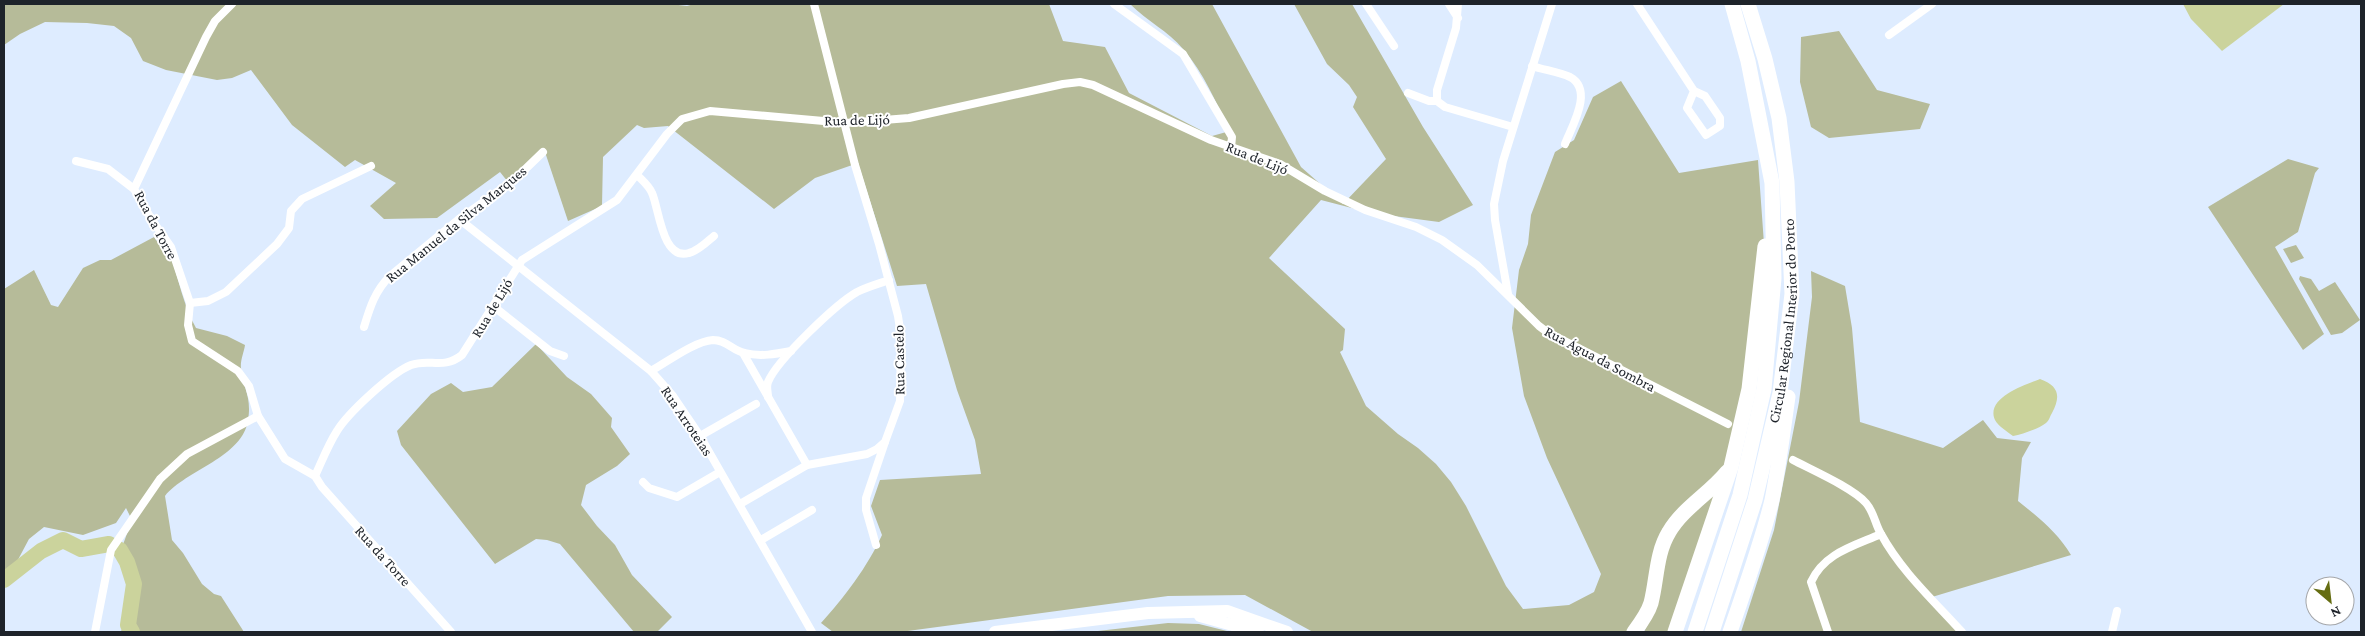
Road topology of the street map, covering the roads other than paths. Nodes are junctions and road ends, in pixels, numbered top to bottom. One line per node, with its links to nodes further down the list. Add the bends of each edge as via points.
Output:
1 (232, 4): 27 (street, Rua da Torre, via 215,20)
2 (814, 4): 19 (street, Rua Castelo)
3 (1114, 4): 22 (street, via 1183,54 1232,137)
4 (1366, 4): 14 (street)
5 (1449, 4): 12 (street)
6 (1458, 4): 12 (street)
7 (1552, 4): 15 (street)
8 (1637, 4): 16 (street)
9 (1732, 4): 29 (highway, Circular Regional Interior do Porto, via 1748,61 1772,183)
10 (1748, 4): 34 (highway, Circular Regional Interior do Porto, via 1779,118 1787,182)
11 (1932, 4): 13 (street)
12 (1458, 18): 18 (street, via 1440,73)
13 (1889, 35)
14 (1394, 46)
15 (1532, 66): 20 (street); 21 (street, via 1569,77 1578,85 1581,99)
16 (1694, 91): 16 (street, via 1687,108 1706,135 1720,126 1720,118 1704,96)
17 (1408, 93): 18 (street)
18 (1437, 101): 20 (street, via 1446,108)
19 (846, 123): 22 (street, Rua de Lijó, via 919,117 1080,82 1094,85); 26 (street, Rua de Lijó, via 710,111 696,114 674,126); 32 (street, Rua Castelo)
20 (1513, 128): 33 (street, via 1494,204)
21 (1565, 144)
22 (1231, 148): 33 (street, Rua de Lijó, via 1280,164 1325,191 1442,240 1472,261)
23 (542, 152): 28 (street, Rua Manuel da Silva Marques, via 513,180)
24 (76, 161): 27 (street, via 108,169)
25 (372, 166): 35 (street, via 302,199 291,211 289,228 277,244 226,292 208,301)
26 (638, 175): 30 (street, via 652,193 661,228 676,250 682,254 690,253); 31 (street, Rua de Lijó, via 617,200 528,254)
27 (134, 189): 35 (street, Rua da Torre, via 171,247)
28 (459, 220): 31 (street, Rua Arroteias); 37 (street, Rua Manuel da Silva Marques, via 380,286)
29 (1773, 228): 50 (highway, via 1765,243 1749,389); 69 (highway, Circular Regional Interior do Porto, via 1774,278 1764,389 1740,495)
30 (714, 236)
31 (516, 267): 36 (street, Rua de Lijó); 41 (street, Rua Arroteias)
32 (889, 280): 38 (street, via 845,300); 47 (street, Rua Castelo, via 900,327 901,386 896,416)
33 (1508, 294): 45 (street, Rua Água da Sombra, via 1547,332)
34 (1792, 294): 70 (highway, Circular Regional Interior do Porto, via 1780,393 1756,500); 71 (highway, via 1796,316 1780,457 1772,500)
35 (190, 303): 44 (street, Rua da Torre, via 188,325 192,341 238,371 249,386)
36 (493, 306): 40 (street, via 550,351); 52 (street, Rua de Lijó, via 468,347 454,361 411,365 362,401 337,430)
37 (364, 327)
38 (792, 352): 39 (street, via 769,355); 42 (street, via 776,366 767,384)
39 (743, 353): 41 (street, via 720,340 711,340); 42 (street)
40 (564, 356)
41 (651, 372): 46 (street, Rua Arroteias, via 673,396)
42 (768, 397): 49 (street)
43 (756, 404): 46 (street)
44 (258, 416): 52 (street, Rua da Torre, via 285,459); 61 (street, via 205,443 172,466 160,479 113,547)
45 (1728, 424)
46 (700, 436): 51 (street, Rua Arroteias)
47 (885, 442): 49 (street, via 867,454); 58 (street, Rua Castelo, via 866,498)
48 (1793, 460): 56 (street, via 1866,502)
49 (807, 465): 54 (street)
50 (1731, 467): 67 (highway, via 1716,485 1678,518 1668,534 1659,559 1651,604); 68 (highway)
51 (720, 472): 53 (street, via 677,497 649,488); 54 (street, Rua Arroteias)
52 (315, 476): 62 (street, Rua da Torre)
53 (643, 482)
54 (740, 504): 57 (street, Rua Arroteias)
55 (812, 510): 57 (street)
56 (1881, 534): 72 (street, via 1835,554 1816,569 1811,582); 73 (street, via 1916,583)
57 (761, 540): 63 (street, Rua Arroteias)
58 (876, 545)
59 (2117, 611): 74 (street)
60 (1186, 612): 64 (main road, via 1148,613); 65 (main road); 66 (main road, via 1227,611)
61 (95, 632)
62 (452, 632)
63 (812, 632)
64 (995, 632)
65 (1258, 632)
66 (1287, 632)
67 (1634, 632)
68 (1676, 632)
69 (1695, 632)
70 (1712, 632)
71 (1730, 632)
72 (1828, 632)
73 (1962, 632)
74 (2112, 632)

